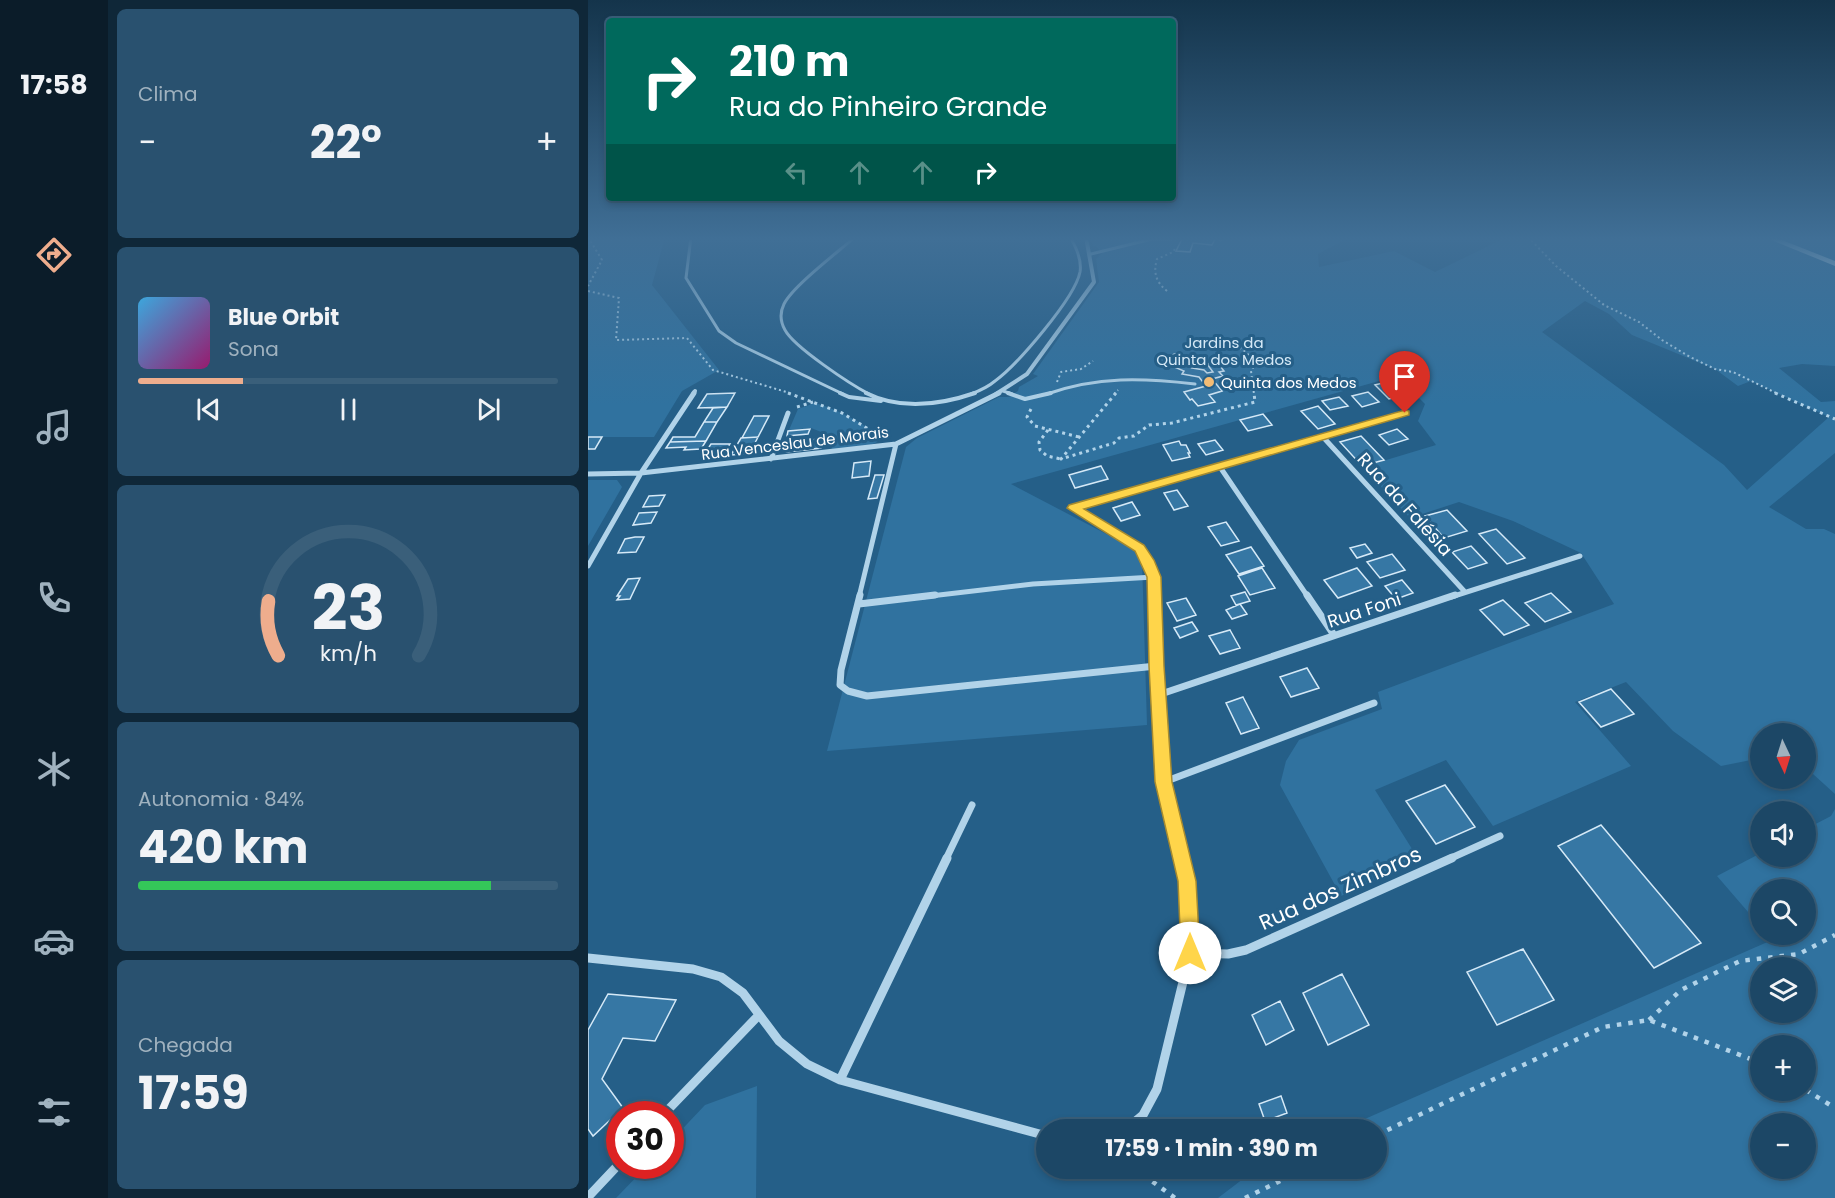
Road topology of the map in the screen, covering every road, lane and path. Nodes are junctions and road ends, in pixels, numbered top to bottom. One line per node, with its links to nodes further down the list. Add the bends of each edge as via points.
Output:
1 (596, 293): 12 (path, via 619,298 616,340 687,338 713,370)
2 (695, 293): 13 (lane, via 719,331 736,343 849,397)
3 (793, 293): 13 (lane, via 783,304 780,322 788,335 868,395)
4 (1071, 293): 13 (lane, via 996,380 954,399 914,404)
5 (1087, 293): 11 (street, Rua Venceslau de Morais, via 1027,374)
6 (1589, 293): 16 (path, via 1690,357 1715,369 1733,372)
7 (1226, 340): 22 (path, via 1248,351 1253,359 1255,402 1149,425 1134,436)
8 (1127, 379): 9 (lane); 11 (lane, via 1070,386 1025,399); 22 (path)
9 (1195, 384)
10 (695, 391): 24 (street)
11 (1003, 391): 19 (street, Rua Venceslau de Morais)
12 (815, 401): 14 (path); 20 (path, via 879,433)
13 (886, 401)
14 (788, 413): 21 (street)
15 (1405, 413): 18 (street)
16 (1835, 419)
17 (1048, 430): 22 (path, via 1038,443 1041,455)
18 (1323, 437): 23 (street); 29 (street, Rua da Falésia)
19 (896, 444): 20 (street, Rua Venceslau de Morais); 30 (street)
20 (886, 445): 21 (street, Rua Venceslau de Morais)
21 (771, 459): 24 (street, Rua Venceslau de Morais)
22 (1060, 459)
23 (1220, 467): 28 (street, via 1073,508 1140,548); 31 (street)
24 (641, 473): 25 (street, Rua Venceslau de Morais); 27 (street)
25 (588, 474)
26 (1580, 556): 29 (street, Rua Foni)
27 (588, 566)
28 (1154, 577): 30 (street, via 1033,584); 32 (street)
29 (1465, 592): 31 (street, Rua Foni)
30 (859, 604): 32 (street, via 840,685 867,696)
31 (1334, 635): 33 (street, Rua Foni)
32 (1156, 666): 33 (street)
33 (1158, 695): 35 (street)
34 (1374, 704): 35 (street)
35 (1164, 782): 39 (street, via 1187,881)
36 (972, 805): 44 (street)
37 (1500, 836): 39 (street, Rua dos Zimbros, via 1246,950 1228,954)
38 (1835, 935): 42 (path, via 1799,954 1740,961 1681,990)
39 (1190, 953): 48 (street, via 1157,1089)
40 (588, 958): 41 (street, via 693,969 721,977 742,993)
41 (758, 1016): 44 (street, via 779,1041 807,1064); 46 (street)
42 (1649, 1020): 43 (path); 49 (path, via 1603,1027)
43 (1750, 1059)
44 (840, 1080): 50 (street)
45 (1816, 1096): 47 (path)
46 (676, 1101)
47 (1835, 1108)
48 (1138, 1119)
49 (1387, 1130)
50 (1036, 1133)
51 (606, 1178): 54 (street)
52 (1149, 1179): 55 (path)
53 (1284, 1179): 56 (path)
54 (588, 1197)
55 (1175, 1198)
56 (1245, 1198)

